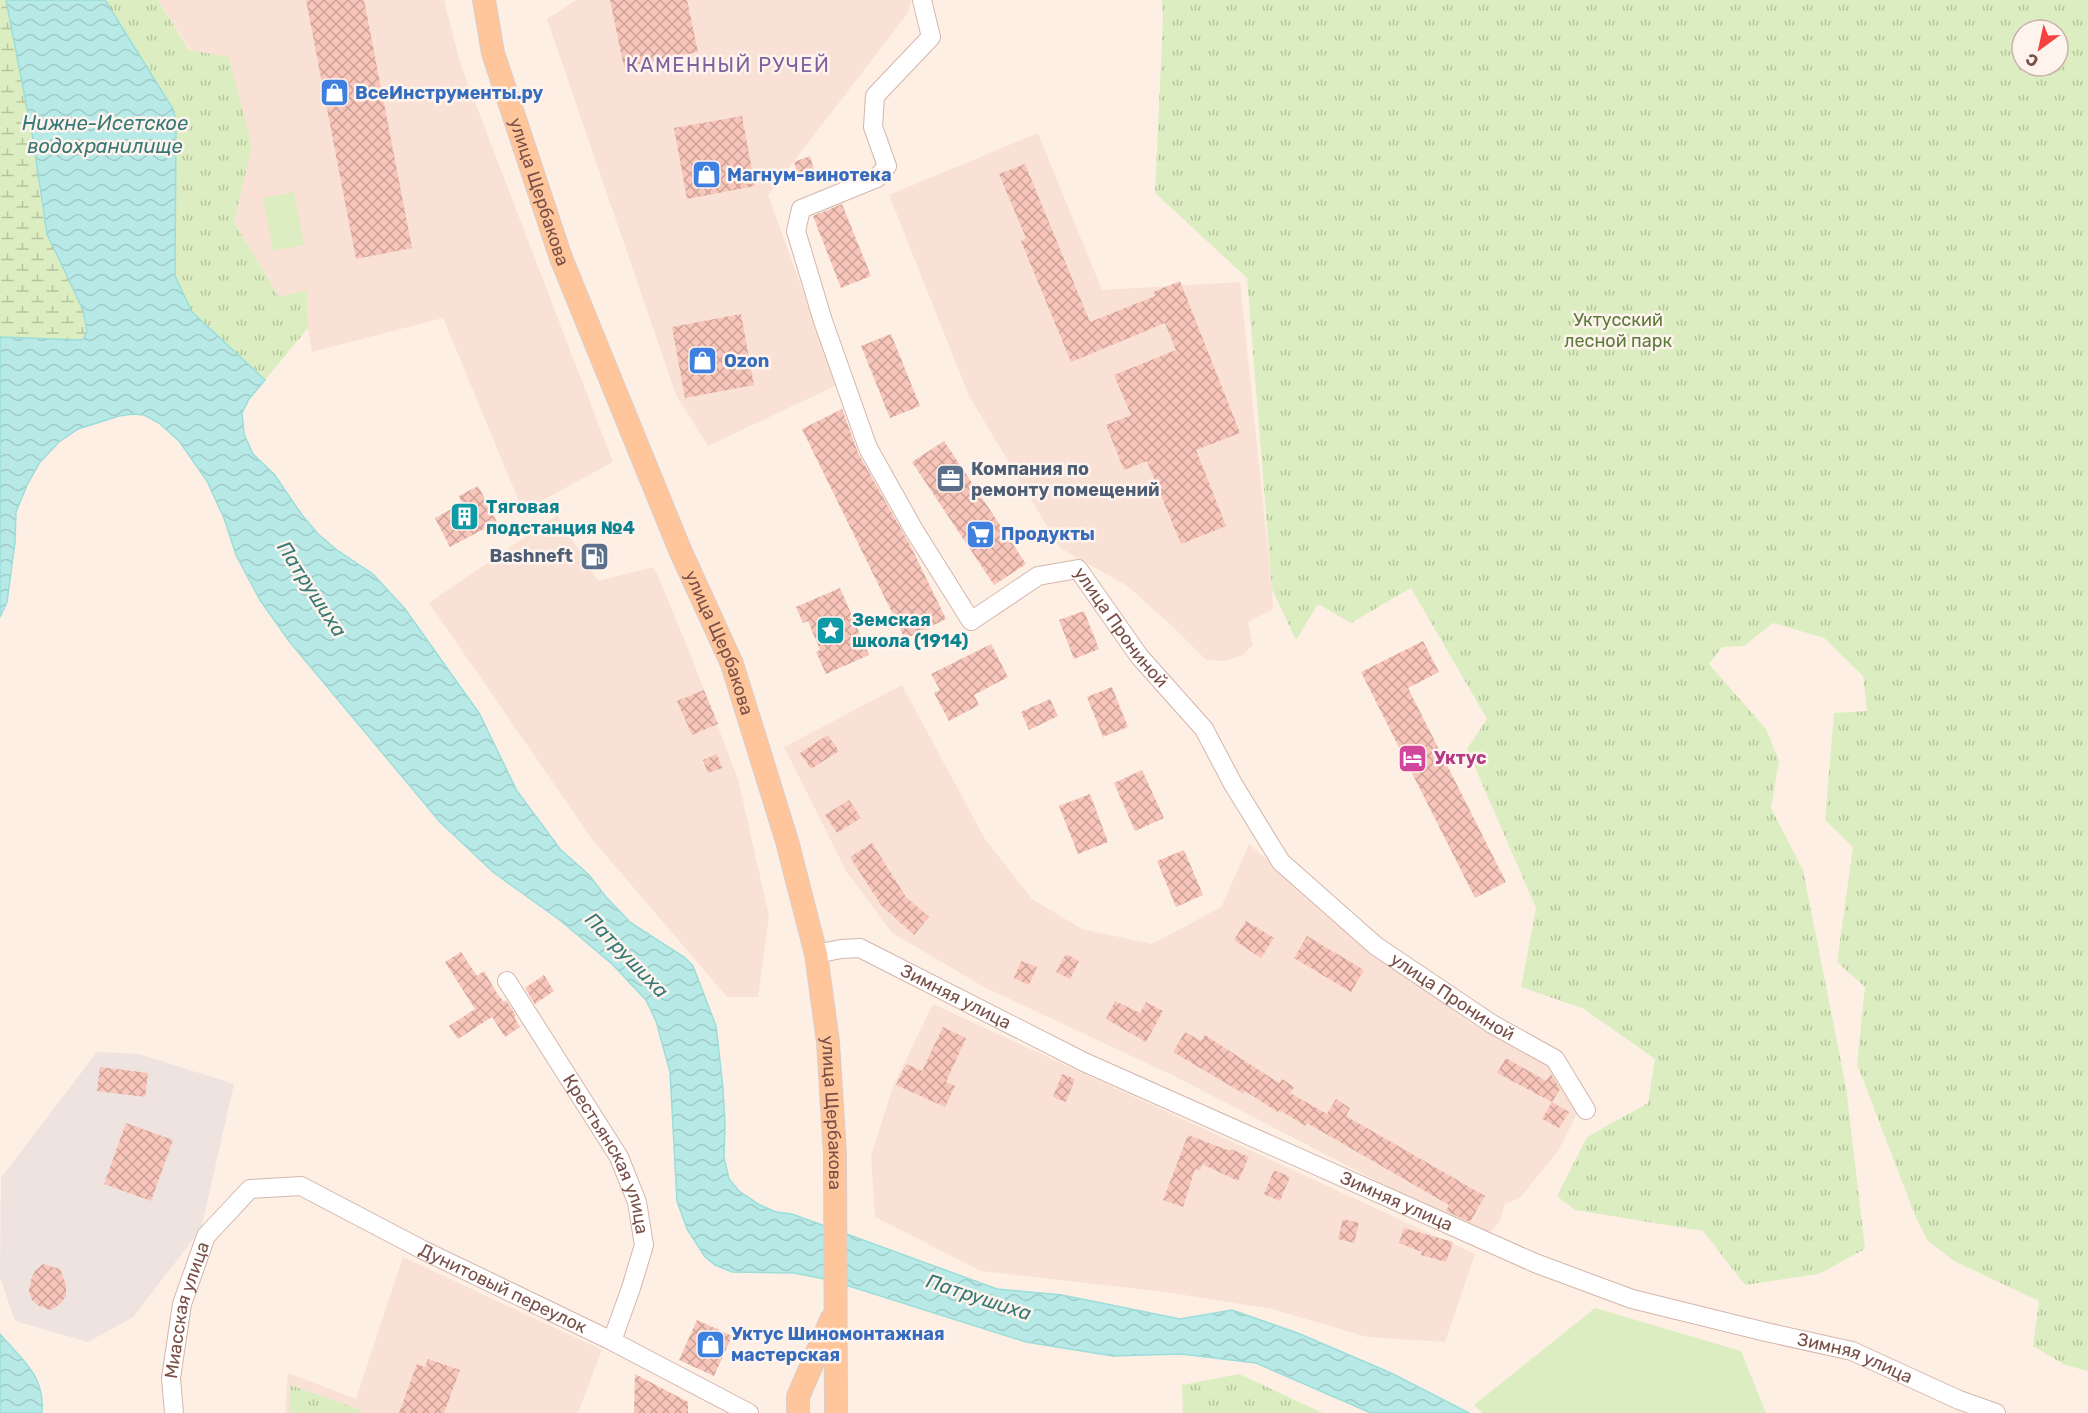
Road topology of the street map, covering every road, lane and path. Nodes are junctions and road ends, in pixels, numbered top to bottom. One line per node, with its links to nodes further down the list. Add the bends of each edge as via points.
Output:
1 (484, 0): 3 (main road, улица Щербакова, via 493,53 561,258 680,550 732,664 787,841)
2 (922, 0): 5 (street, улица Прониной, via 931,37 875,96 873,127 887,166 877,178 801,209 796,231 868,447 914,530 971,621 1038,576 1078,569 1139,656 1204,729 1281,862 1376,946 1492,1024 1555,1059)
3 (816, 954): 7 (main road, улица Щербакова, via 828,1042 836,1154); 13 (street, Зимняя улица, via 860,948 1084,1062 1535,1263 1632,1299 1852,1351)
4 (507, 981): 8 (street, Крестьянская улица, via 619,1157 637,1202 644,1245)
5 (1586, 1110)
6 (250, 1189): 8 (street, Дунитовый переулок, via 302,1186 423,1251); 9 (street, Миасская улица, via 206,1236 182,1304 171,1378)
7 (836, 1301): 11 (main road, улица Щербакова, via 798,1397); 12 (main road, улица Щербакова)
8 (612, 1341): 10 (street, Дунитовый переулок)
9 (174, 1413)
10 (749, 1413)
11 (798, 1413)
12 (836, 1413)
13 (1996, 1413)

